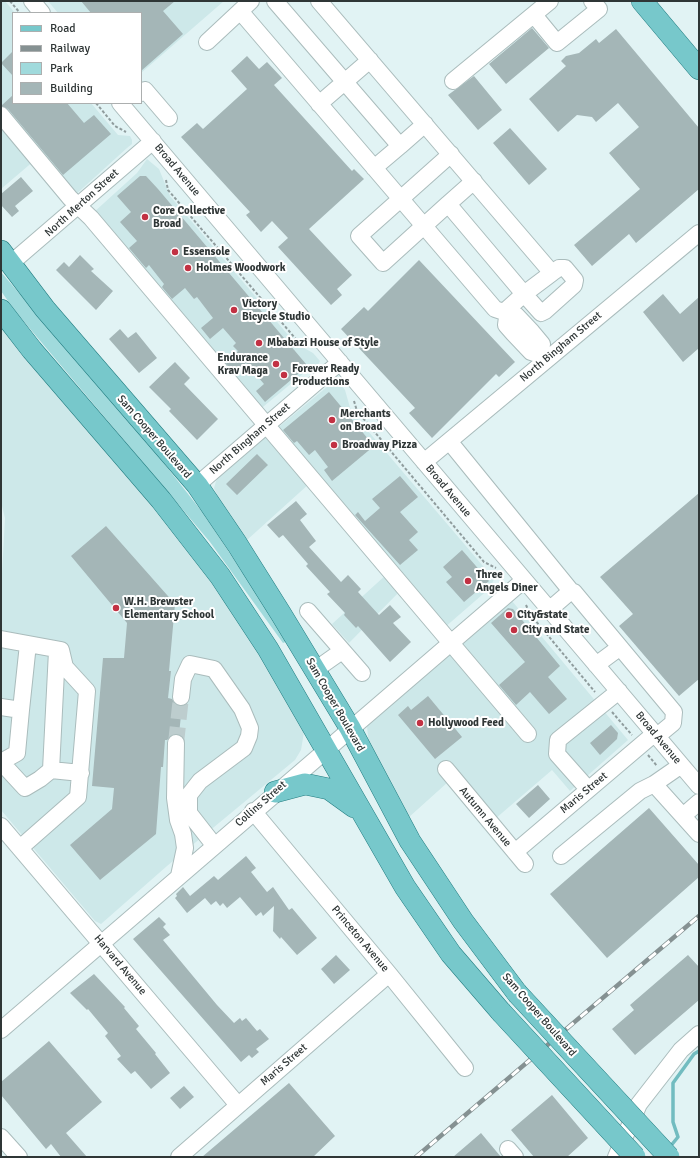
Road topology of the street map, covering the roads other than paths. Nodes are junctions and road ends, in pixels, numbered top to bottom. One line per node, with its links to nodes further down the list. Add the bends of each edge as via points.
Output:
1 (32, 1): 8 (street)
2 (275, 1): 14 (street)
3 (319, 1): 11 (street)
4 (550, 1): 9 (street)
5 (592, 1): 9 (street, via 599,10 557,43)
6 (642, 1): 12 (main road)
7 (246, 6): 10 (street); 17 (street)
8 (41, 12)
9 (534, 15): 13 (street)
10 (207, 42)
11 (370, 60): 14 (street); 20 (street)
12 (699, 69)
13 (453, 81)
14 (345, 82): 17 (street); 22 (street)
15 (142, 92): 19 (street, via 145,90)
16 (124, 104): 21 (street, Broad Avenue)
17 (319, 104): 24 (street)
18 (1, 115): 28 (street)
19 (169, 118)
20 (425, 124): 22 (street); 23 (street)
21 (148, 144): 28 (street, North Merton Street); 37 (street, Broad Avenue)
22 (400, 146): 24 (street)
23 (451, 154): 25 (street); 26 (street)
24 (374, 168): 26 (street)
25 (474, 182): 27 (street); 32 (street)
26 (401, 199): 29 (street); 29 (street, via 359,236 383,263)
27 (448, 204): 29 (street); 33 (street)
28 (79, 207): 31 (street, North Merton Street); 38 (street)
29 (423, 226): 35 (street, via 495,309)
30 (699, 233): 36 (street, North Bingham Street)
31 (6, 258): 41 (main road, Sam Cooper Boulevard, via 70,339)
32 (552, 273): 33 (street); 33 (street, via 559,268 565,268 575,280 574,285 545,311 541,313)
33 (524, 294): 35 (street)
34 (1, 310): 63 (main road, via 32,350 161,500 220,576 268,649)
35 (506, 315): 36 (street, via 506,325 542,344)
36 (543, 358): 39 (street, North Bingham Street)
37 (340, 362): 38 (street, North Bingham Street); 40 (street, Broad Avenue)
38 (267, 425): 41 (street, North Bingham Street); 47 (street)
39 (449, 441): 40 (street, North Bingham Street); 43 (street)
40 (424, 462): 42 (street, Broad Avenue)
41 (197, 485): 53 (main road, Sam Cooper Boulevard)
42 (519, 583): 44 (street, Broad Avenue); 47 (street, Collins Street)
43 (571, 590): 44 (street); 49 (street)
44 (549, 610): 52 (street, Broad Avenue)
45 (308, 611): 51 (street)
46 (1, 639): 48 (street)
47 (451, 642): 59 (street, Collins Street); 60 (street)
48 (28, 644): 50 (street); 58 (street)
49 (619, 648): 52 (street); 61 (street, Maris Street, via 674,712 673,723)
50 (57, 650): 67 (street); 68 (street, via 61,650 65,667 87,691)
51 (342, 651): 53 (street); 54 (street)
52 (596, 665): 55 (street, Broad Avenue)
53 (315, 670): 59 (main road, Sam Cooper Boulevard)
54 (362, 673)
55 (619, 691): 61 (street, Broad Avenue); 71 (street, via 558,740 557,754)
56 (180, 697): 79 (street, via 183,679 190,664 214,668 242,708 250,728 244,748 200,781 189,794 189,813)
57 (1, 708): 58 (street)
58 (21, 710): 64 (street, via 17,753)
59 (350, 728): 63 (street, Collins Street); 95 (main road, Sam Cooper Boulevard, bridge, via 410,841 463,921 517,993)
60 (528, 734)
61 (655, 735): 65 (street, Broad Avenue); 71 (street, Maris Street)
62 (176, 743): 83 (street, via 175,798 185,848)
63 (325, 749): 72 (street, Collins Street); 75 (main road)
64 (1, 762): 67 (street, via 25,788)
65 (680, 766): 69 (street); 70 (street, Broad Avenue)
66 (446, 769): 82 (street, Autumn Avenue)
67 (51, 770): 68 (street)
68 (80, 772): 80 (street, via 78,798)
69 (654, 784): 76 (street); 81 (street, via 640,791)
70 (699, 786)
71 (588, 789): 82 (street, Maris Street)
72 (275, 792): 74 (street, Collins Street); 75 (main road, via 305,784 329,789)
73 (699, 802): 76 (street)
74 (253, 812): 79 (street, Collins Street); 85 (street, Princeton Avenue)
75 (363, 815): 94 (main road, bridge, via 405,887 451,954 500,1012)
76 (683, 816): 78 (street)
77 (1, 826): 80 (street, Harvard Avenue)
78 (699, 834)
79 (214, 846): 83 (street, Collins Street)
80 (20, 848): 84 (street, Harvard Avenue)
81 (562, 856)
82 (520, 858)
83 (179, 876): 84 (street, Collins Street)
84 (102, 944): 86 (street, Collins Street); 89 (street, Harvard Avenue)
85 (389, 974): 88 (street, Princeton Avenue); 89 (street, Maris Street)
86 (1, 1030)
87 (699, 1034): 93 (street, via 681,1050 639,1104)
88 (465, 1068)
89 (238, 1105): 92 (street, Maris Street)
90 (1, 1137): 91 (street)
91 (19, 1157)
92 (179, 1157)
93 (616, 1157)
94 (635, 1157)
95 (669, 1157)

